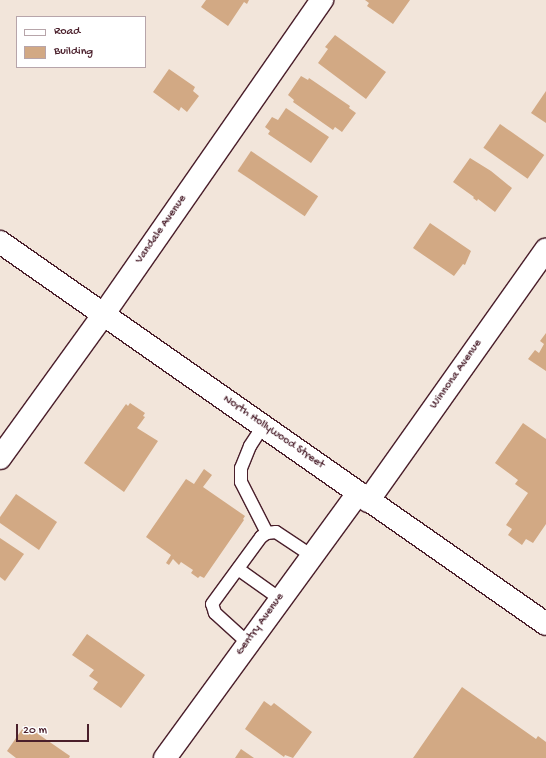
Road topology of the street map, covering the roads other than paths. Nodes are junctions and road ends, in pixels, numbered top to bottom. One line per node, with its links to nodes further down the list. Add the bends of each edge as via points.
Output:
1 (322, 0): 4 (street, Vandale Avenue)
2 (0, 242): 4 (street, North Hollywood Street)
3 (546, 250): 7 (street, Winnona Avenue)
4 (103, 315): 5 (street, North Hollywood Street); 6 (street, Vandale Avenue)
5 (263, 426): 7 (street, North Hollywood Street); 8 (lane, via 250,446 241,468 241,482)
6 (0, 458)
7 (364, 497): 9 (street, Gentry Avenue); 12 (street, North Hollywood Street)
8 (267, 533): 9 (lane, via 276,532); 10 (lane, via 261,537)
9 (312, 556): 11 (street, Gentry Avenue)
10 (238, 569): 11 (lane); 13 (lane, via 212,604 215,613)
11 (280, 599): 13 (street, Gentry Avenue)
12 (546, 624)
13 (248, 643): 14 (street, Gentry Avenue)
14 (165, 758)

